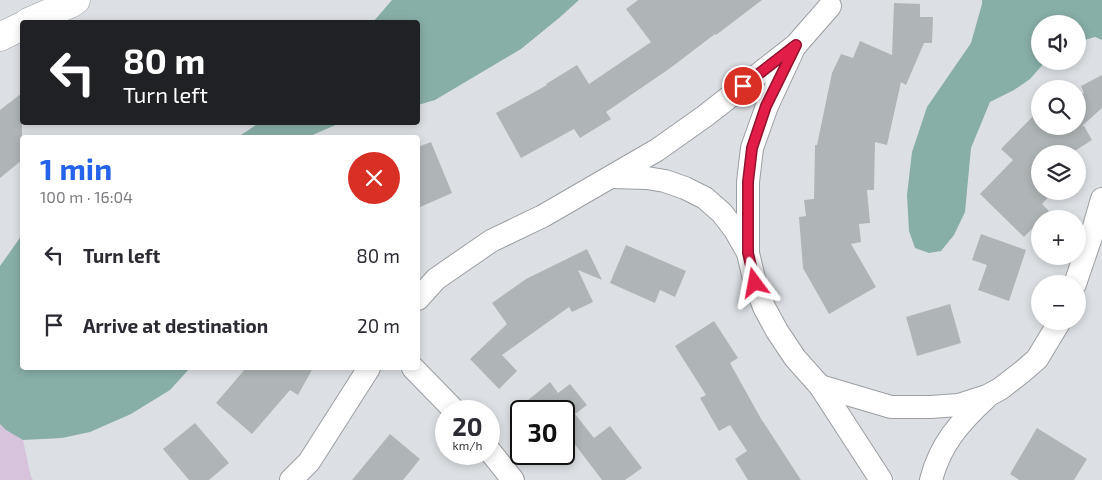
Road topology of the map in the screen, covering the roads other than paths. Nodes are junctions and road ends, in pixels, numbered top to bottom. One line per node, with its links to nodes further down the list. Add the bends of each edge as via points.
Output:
1 (76, 0): 3 (street)
2 (830, 6): 6 (street)
3 (33, 20)
4 (20, 27): 5 (street)
5 (0, 37)
6 (796, 45): 7 (street, via 705,116); 9 (street, via 766,106 752,148 748,182)
7 (612, 177): 9 (street, via 665,181 705,198 722,213); 11 (street, via 491,241 436,279)
8 (1102, 199): 10 (street)
9 (748, 253): 15 (street, via 755,283 768,315 795,358)
10 (1078, 275)
11 (420, 297)
12 (1055, 330): 16 (street, via 1037,359)
13 (368, 370): 19 (street, via 308,462)
14 (415, 370): 17 (street)
15 (820, 386): 16 (street, via 891,408 959,405); 21 (street)
16 (987, 396): 22 (street, via 947,441)
17 (444, 400)
18 (500, 464): 20 (street)
19 (291, 480)
20 (513, 480)
21 (882, 480)
22 (931, 480)

